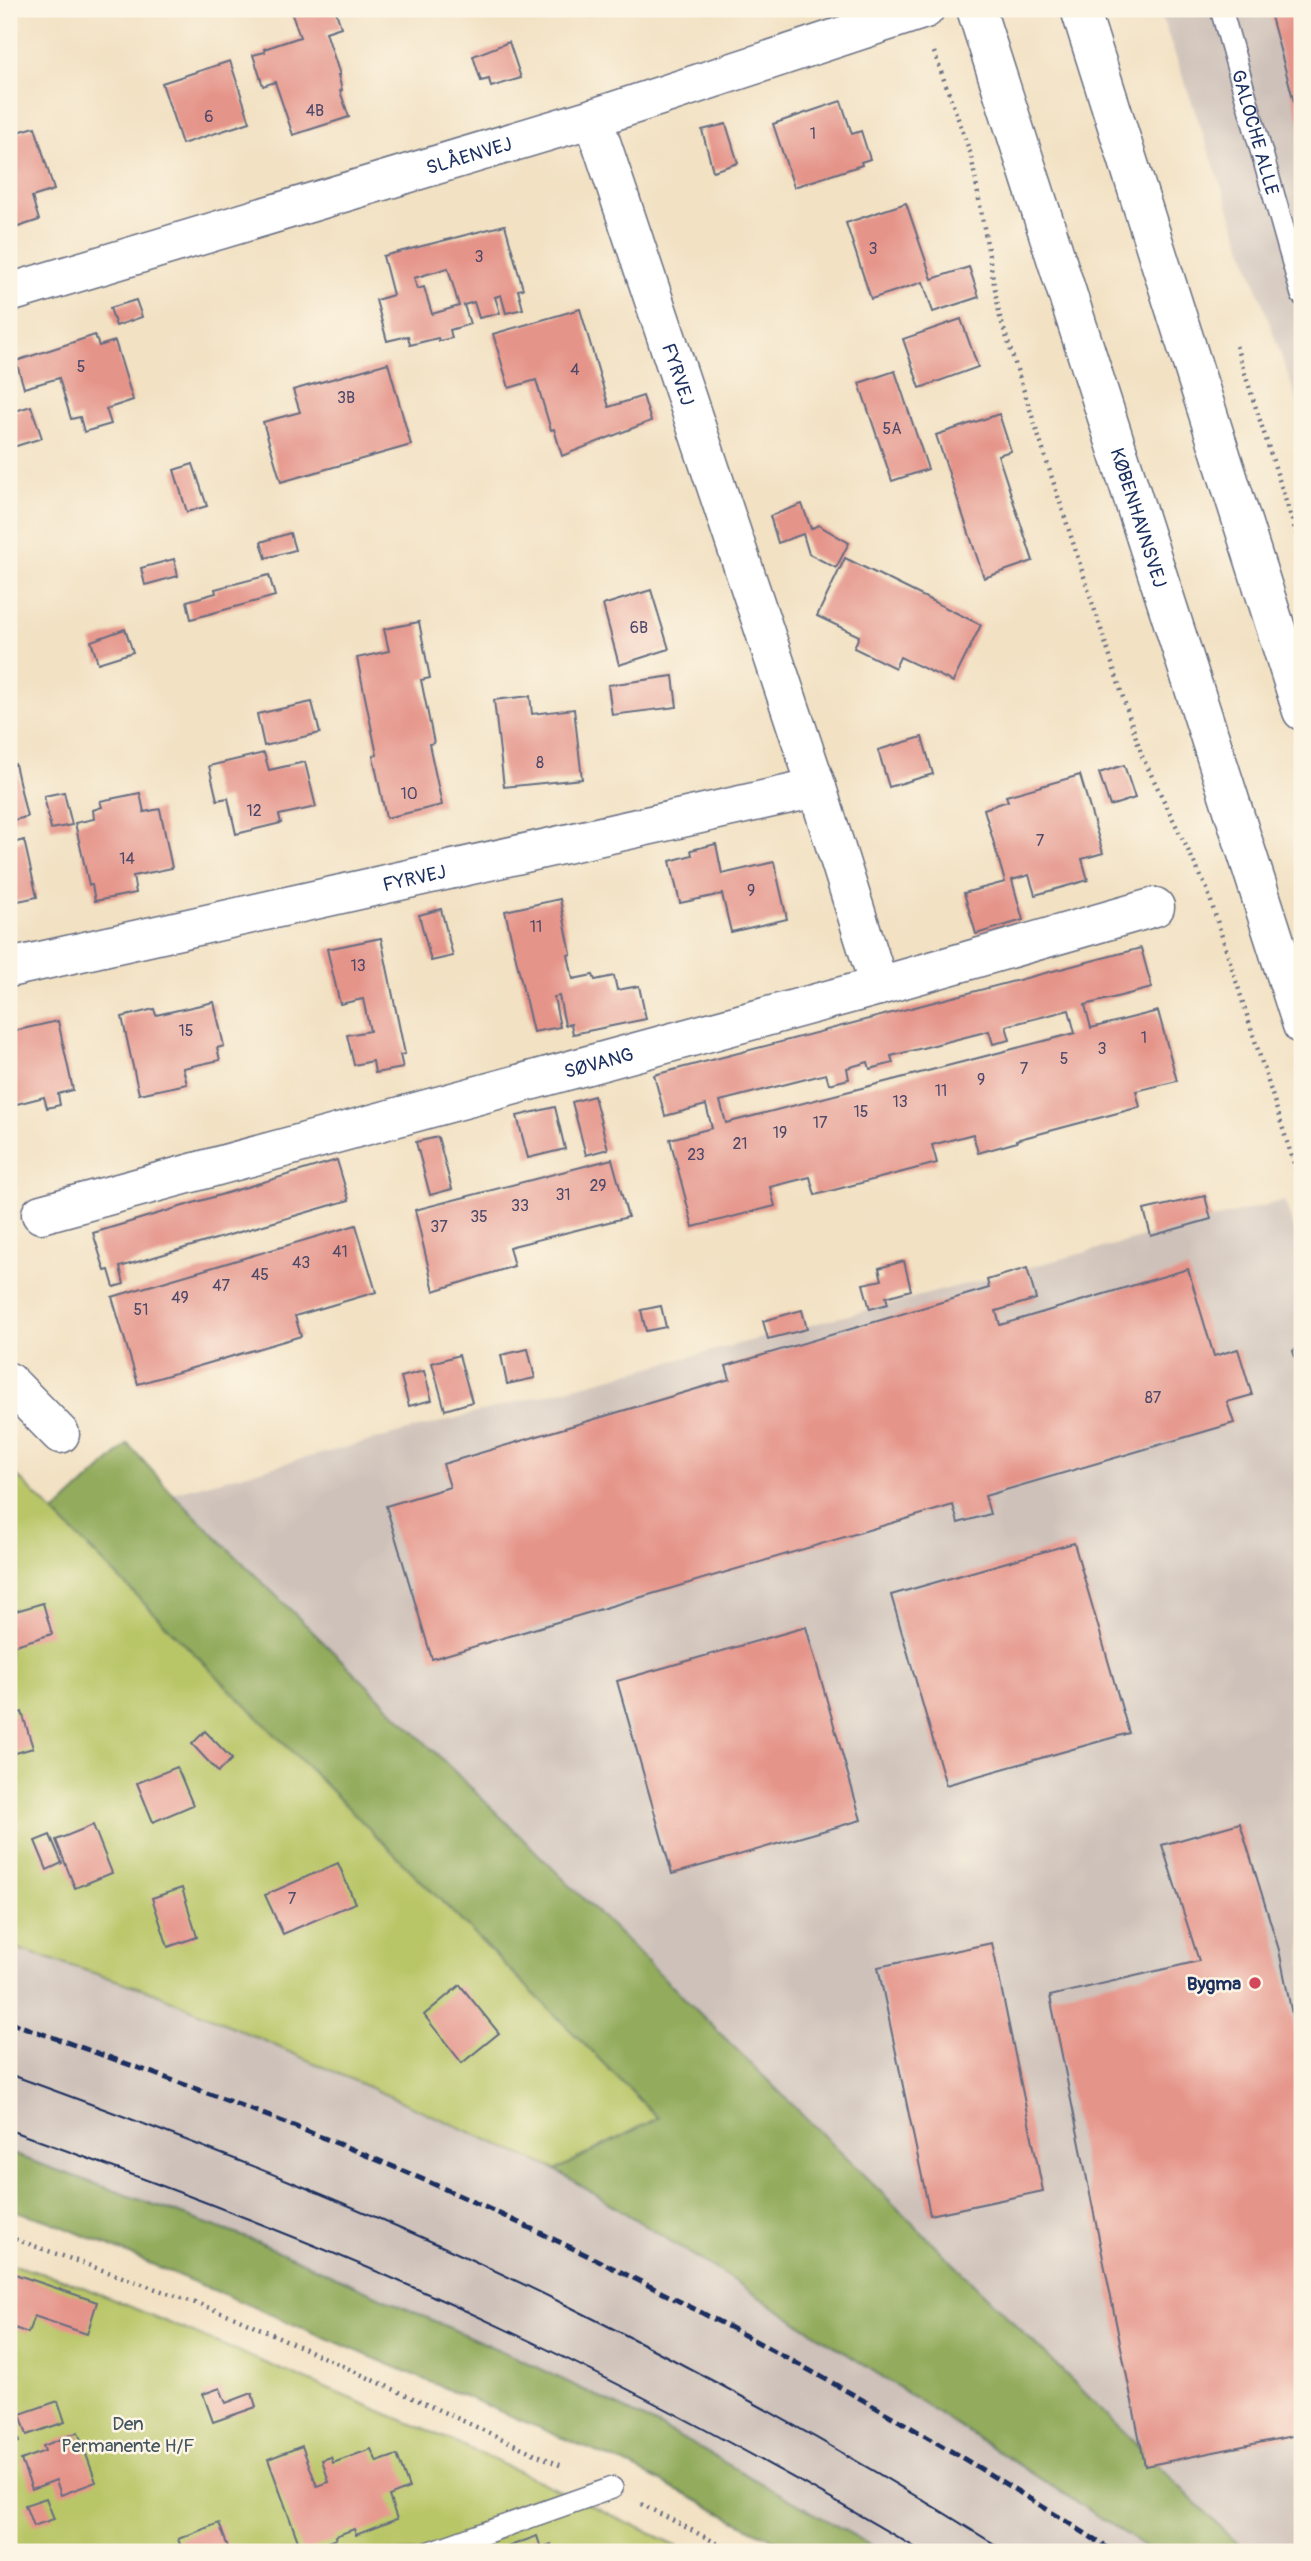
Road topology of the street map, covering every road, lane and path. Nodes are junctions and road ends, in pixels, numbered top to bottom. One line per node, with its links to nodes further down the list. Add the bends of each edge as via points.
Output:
1 (976, 9): 10 (street, KØBENHAVNSVEJ)
2 (1080, 9): 8 (street)
3 (1221, 9): 7 (lane, GALOCHE ALLE)
4 (922, 10): 5 (street, SLÅENVEJ); 11 (path, via 971,155 1000,317 1138,743)
5 (593, 118): 6 (street, SLÅENVEJ); 9 (street, FYRVEJ)
6 (9, 293)
7 (1302, 295)
8 (1302, 710)
9 (817, 788): 13 (street, FYRVEJ); 14 (street, FYRVEJ)
10 (1254, 874): 11 (path); 15 (street, KØBENHAVNSVEJ)
11 (1207, 889): 12 (path); 16 (path)
12 (1155, 907): 14 (street, SØVANG)
13 (9, 968)
14 (879, 986): 17 (street, SØVANG)
15 (1302, 1025)
16 (1302, 1189)
17 (41, 1214)
18 (9, 1382): 19 (street)
19 (60, 1434)
20 (9, 2237): 21 (path, via 235,2317)
21 (612, 2488): 22 (lane); 23 (path)
22 (431, 2552)
23 (734, 2552)

